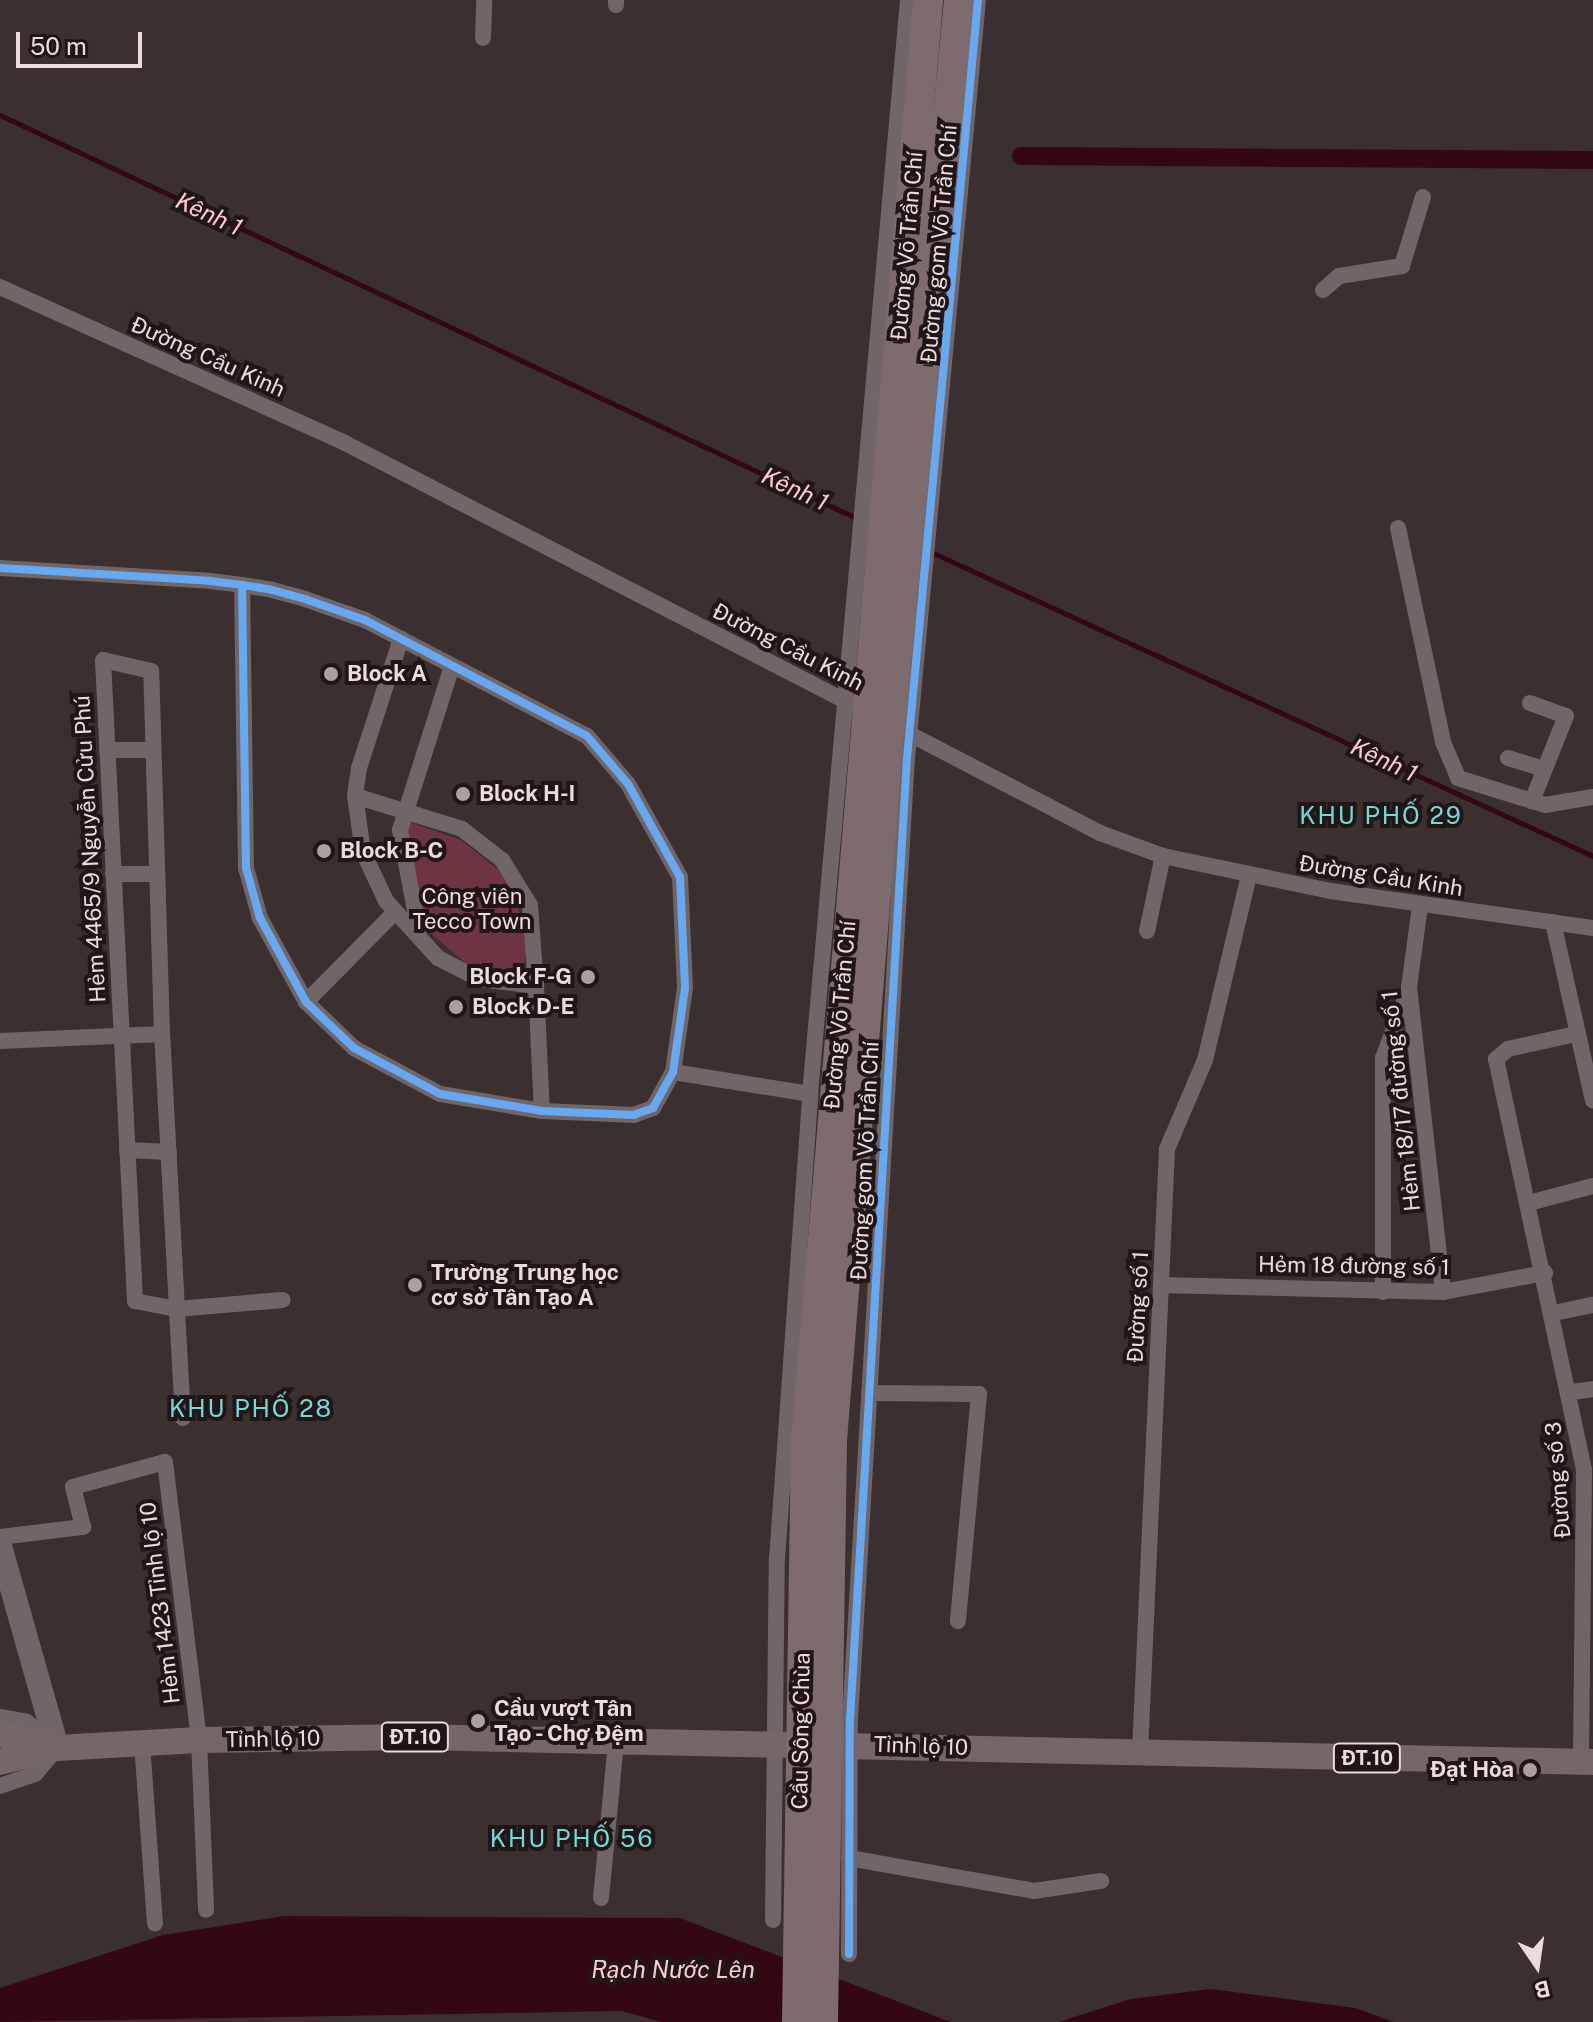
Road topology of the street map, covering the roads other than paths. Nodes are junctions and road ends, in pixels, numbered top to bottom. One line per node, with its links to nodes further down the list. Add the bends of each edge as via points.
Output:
1 (484, 0): 6 (street)
2 (908, 0): 10 (street)
3 (928, 0): 10 (highway, Đường Võ Trần Chí)
4 (959, 0): 10 (highway, Đường Võ Trần Chí)
5 (978, 0): 10 (street, Đường gom Võ Trần Chí)
6 (483, 38)
7 (1423, 197): 9 (street, via 1402,266 1339,276)
8 (0, 287): 18 (street, Đường Cầu Kinh, via 345,443)
9 (1323, 290)
10 (900, 488): 14 (highway, Đường Võ Trần Chí); 14 (street, Đường gom Võ Trần Chí); 18 (street, Đường gom Võ Trần Chí, via 863,559)
11 (1398, 528): 25 (street, via 1443,742 1458,778)
12 (0, 568): 13 (street)
13 (242, 585): 15 (street, via 305,599); 39 (street, via 246,868 260,918)
14 (903, 589): 18 (highway, Đường Võ Trần Chí); 18 (street, Đường gom Võ Trần Chí)
15 (401, 639): 16 (street); 23 (street)
16 (452, 666): 26 (street); 44 (street, via 587,736 668,847 680,877 686,949)
17 (1530, 703): 22 (street, via 1566,716)
18 (879, 718): 27 (street, Đường Cầu Kinh, via 1100,833); 45 (street, Đường gom Võ Trần Chí); 62 (street, Đường gom Võ Trần Chí); 64 (highway, Đường Võ Trần Chí)
19 (107, 750): 20 (street); 20 (street, Hẻm 4465/9 Nguyễn Cửu Phú, via 103,660 151,671); 28 (street, Hẻm 4465/9 Nguyễn Cửu Phú)
20 (153, 750): 29 (street)
21 (1508, 758): 22 (street)
22 (1543, 769): 25 (street)
23 (355, 796): 26 (street); 32 (street, via 363,852)
24 (1593, 797): 25 (street, via 1558,807)
25 (1532, 801)
26 (403, 809): 36 (street, via 402,872 411,917); 37 (street, via 462,829 520,881 530,905)
27 (1163, 856): 30 (street, Đường Cầu Kinh); 35 (street)
28 (113, 874): 29 (street); 42 (street, Hẻm 4465/9 Nguyễn Cửu Phú)
29 (157, 874): 40 (street)
30 (1249, 876): 31 (street, Đường Cầu Kinh); 53 (street, Đường số 1, via 1205,1060 1167,1149)
31 (1420, 906): 33 (street, Đường Cầu Kinh); 38 (street, Hẻm 18/17 đường số 1)
32 (394, 913): 36 (street); 39 (street)
33 (1553, 922): 34 (street, Đường Cầu Kinh); 41 (street)
34 (1593, 928)
35 (1147, 931)
36 (428, 948): 37 (street, via 479,979)
37 (536, 986): 47 (street)
38 (1409, 987): 54 (street, via 1383,1058); 55 (street, Hẻm 18/17 đường số 1)
39 (306, 1002): 47 (street, via 354,1048 440,1094)
40 (162, 1034): 42 (street); 49 (street)
41 (1576, 1034): 46 (street); 51 (street, Đường số 3, via 1508,1049 1496,1059)
42 (120, 1036): 43 (street); 48 (street, Hẻm 4465/9 Nguyễn Cửu Phú)
43 (0, 1041)
44 (673, 1072): 45 (street); 47 (street, via 664,1096 634,1115)
45 (810, 1094): 73 (street, Đường gom Võ Trần Chí, via 777,1559)
46 (1593, 1101)
47 (542, 1111)
48 (127, 1150): 49 (street); 58 (street, Hẻm 4465/9 Nguyễn Cửu Phú, via 135,1301)
49 (169, 1152): 58 (street)
50 (1593, 1186): 51 (street)
51 (1529, 1203): 52 (street, Đường số 3)
52 (1545, 1273): 55 (street, Hẻm 18 đường số 1); 59 (street, Đường số 3)
53 (1161, 1285): 54 (street, Hẻm 18 đường số 1); 76 (street, Đường số 1)
54 (1383, 1292): 55 (street, Hẻm 18 đường số 1)
55 (1443, 1292)
56 (283, 1300): 58 (street)
57 (1593, 1305): 59 (street)
58 (177, 1309): 63 (street)
59 (1554, 1313): 61 (street, Đường số 3)
60 (1593, 1389): 61 (street)
61 (1572, 1392): 78 (street, Đường số 3, via 1588,1572)
62 (869, 1393): 68 (street, via 979,1394); 74 (street, Đường gom Võ Trần Chí)
63 (183, 1418)
64 (819, 1439): 87 (highway, Cầu Sông Chùa); 88 (highway, Cầu Sông Chùa)
65 (0, 1537): 70 (street, Hẻm 1423 Tỉnh lộ 10, via 83,1527 73,1487 165,1462)
66 (0, 1546): 67 (main road)
67 (4, 1573): 75 (main road)
68 (958, 1621)
69 (2, 1728): 75 (main road, Tỉnh lộ 10 / ĐT.10)
70 (199, 1740): 71 (main road, Tỉnh lộ 10 / ĐT.10); 72 (main road, Tỉnh lộ 10 / ĐT.10); 83 (street, Hẻm 1423 Tỉnh lộ 10)
71 (616, 1742): 73 (main road, Tỉnh lộ 10 / ĐT.10); 82 (street)
72 (142, 1743): 75 (main road, Tỉnh lộ 10 / ĐT.10); 85 (street)
73 (773, 1743): 74 (main road, Tỉnh lộ 10 / ĐT.10); 84 (street, Đường gom Võ Trần Chí)
74 (849, 1744): 76 (main road, Tỉnh lộ 10 / ĐT.10); 80 (street, Đường gom Võ Trần Chí)
75 (57, 1748): 77 (main road, Tỉnh lộ 10 / ĐT.10); 79 (street, via 35,1774)
76 (1140, 1753): 78 (main road, Tỉnh lộ 10 / ĐT.10)
77 (10, 1760)
78 (1587, 1762)
79 (0, 1786)
80 (849, 1858): 81 (street, via 1034,1891); 86 (street, Đường gom Võ Trần Chí)
81 (1101, 1881)
82 (601, 1898)
83 (206, 1910)
84 (773, 1920)
85 (155, 1924)
86 (849, 1954)
87 (797, 2022)
88 (823, 2022)

